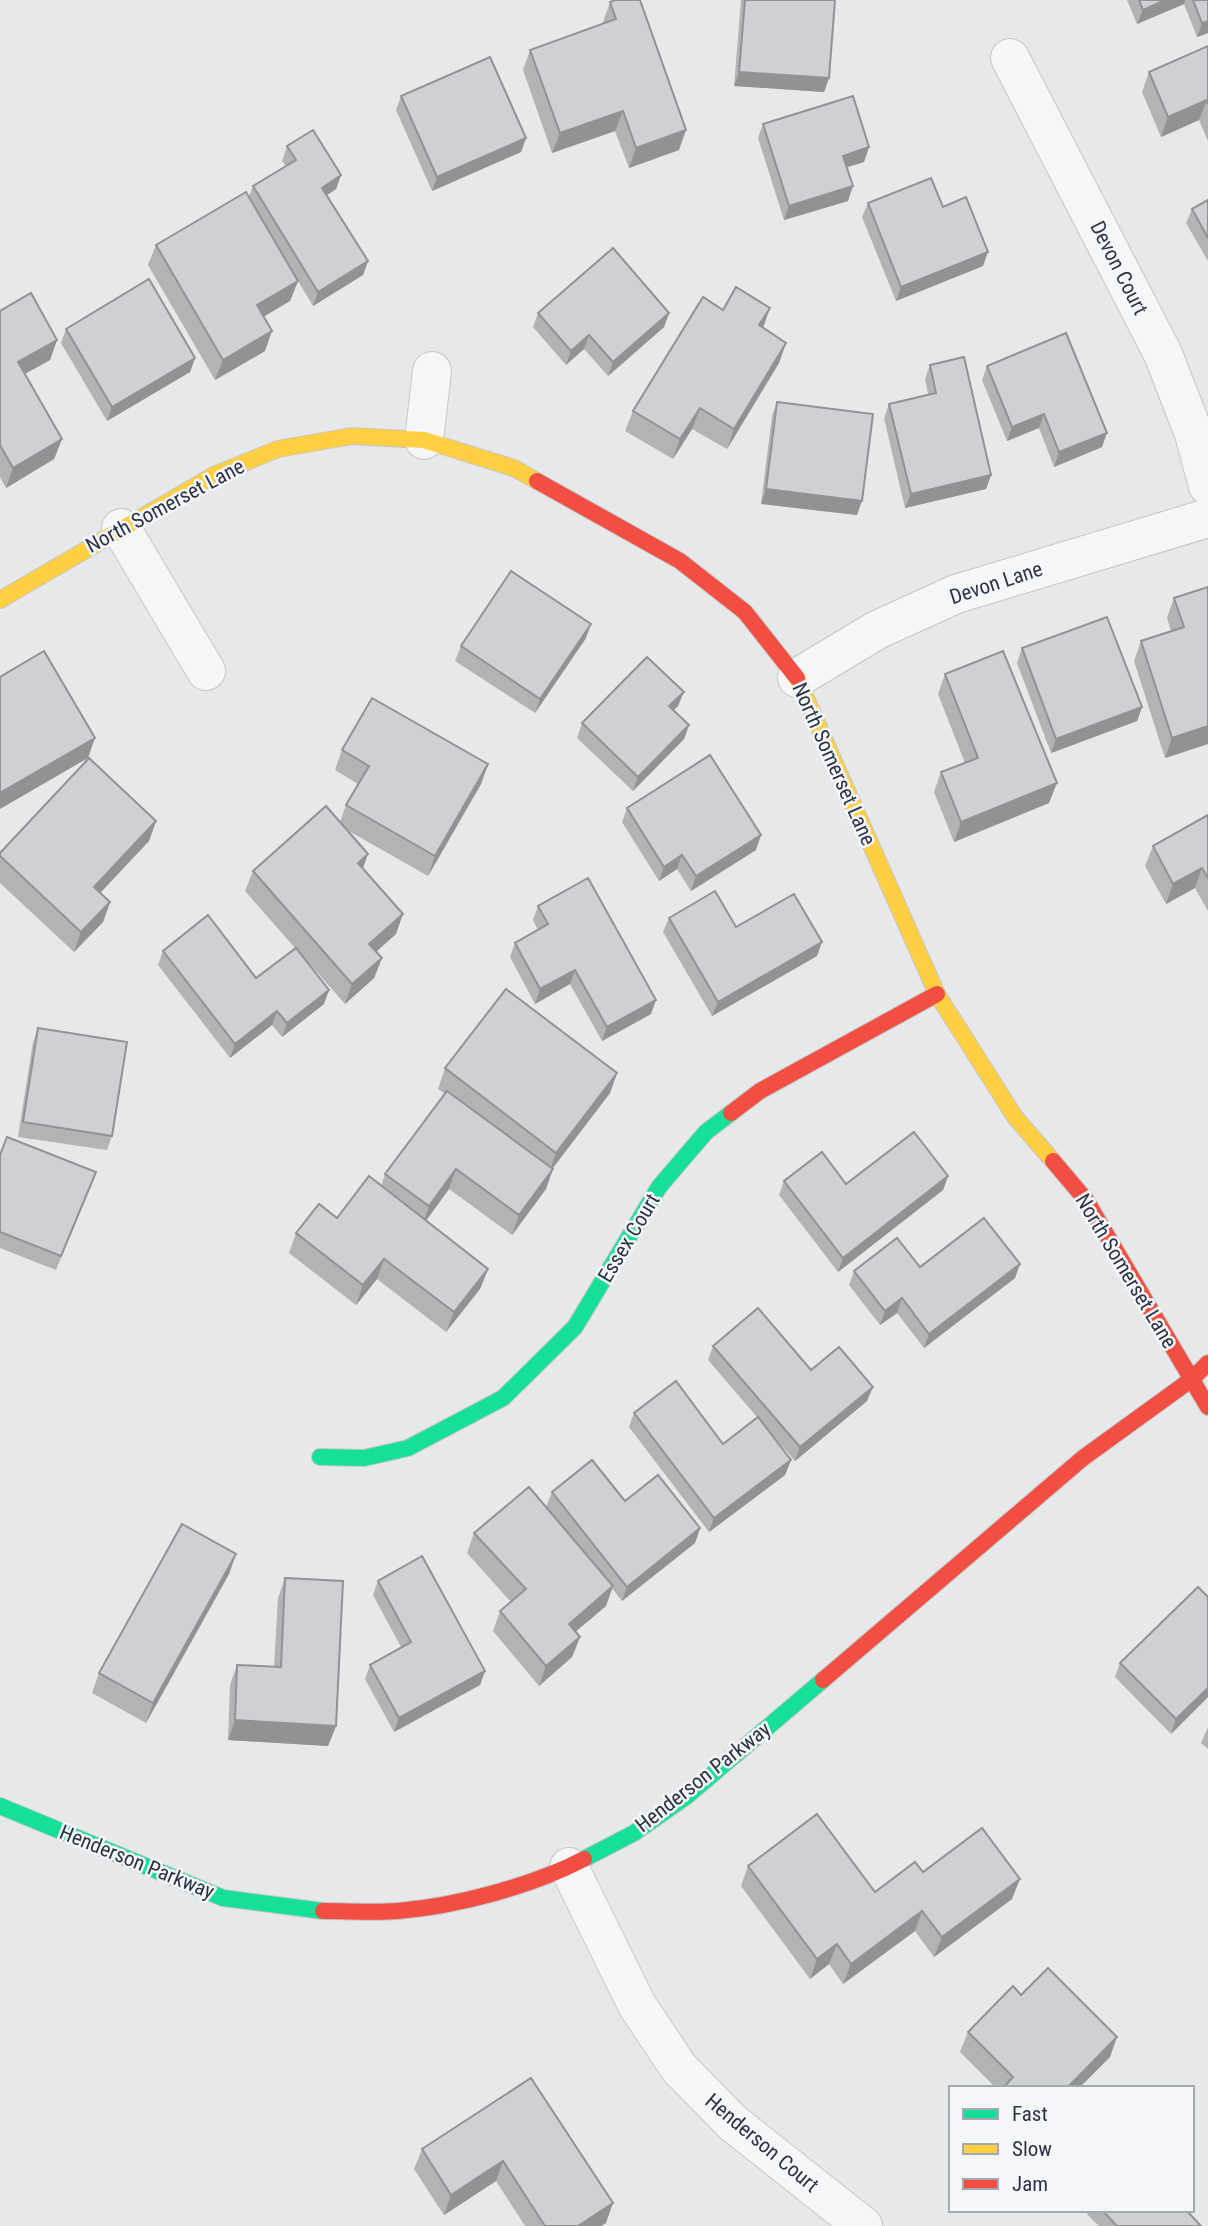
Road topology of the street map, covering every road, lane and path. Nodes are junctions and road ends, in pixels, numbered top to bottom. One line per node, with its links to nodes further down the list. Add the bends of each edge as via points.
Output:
1 (1010, 58): 4 (street, Devon Court, via 1163,354 1194,434)
2 (432, 371): 3 (street)
3 (424, 440): 6 (street, North Somerset Lane, via 352,436 278,449 214,475); 9 (street, North Somerset Lane, via 514,468 680,561 745,612)
4 (1208, 486)
5 (1208, 518): 9 (street, Devon Lane, via 956,594 877,630)
6 (121, 528): 7 (street, North Somerset Lane); 8 (street)
7 (0, 600)
8 (206, 671)
9 (797, 678): 10 (street, North Somerset Lane)
10 (937, 995): 11 (street, North Somerset Lane, via 1015,1117 1086,1200); 12 (street, Essex Court, via 760,1091 706,1132 659,1187 575,1327 503,1398 408,1448 364,1458)
11 (1204, 1382): 14 (street, Henderson Parkway, via 1083,1458 687,1796 634,1833)
12 (320, 1457)
13 (0, 1806): 14 (street, Henderson Parkway, via 223,1898 314,1911 398,1911 489,1895)
14 (569, 1867): 15 (street, Henderson Court, via 637,2005 679,2068 733,2123)
15 (852, 2223)

